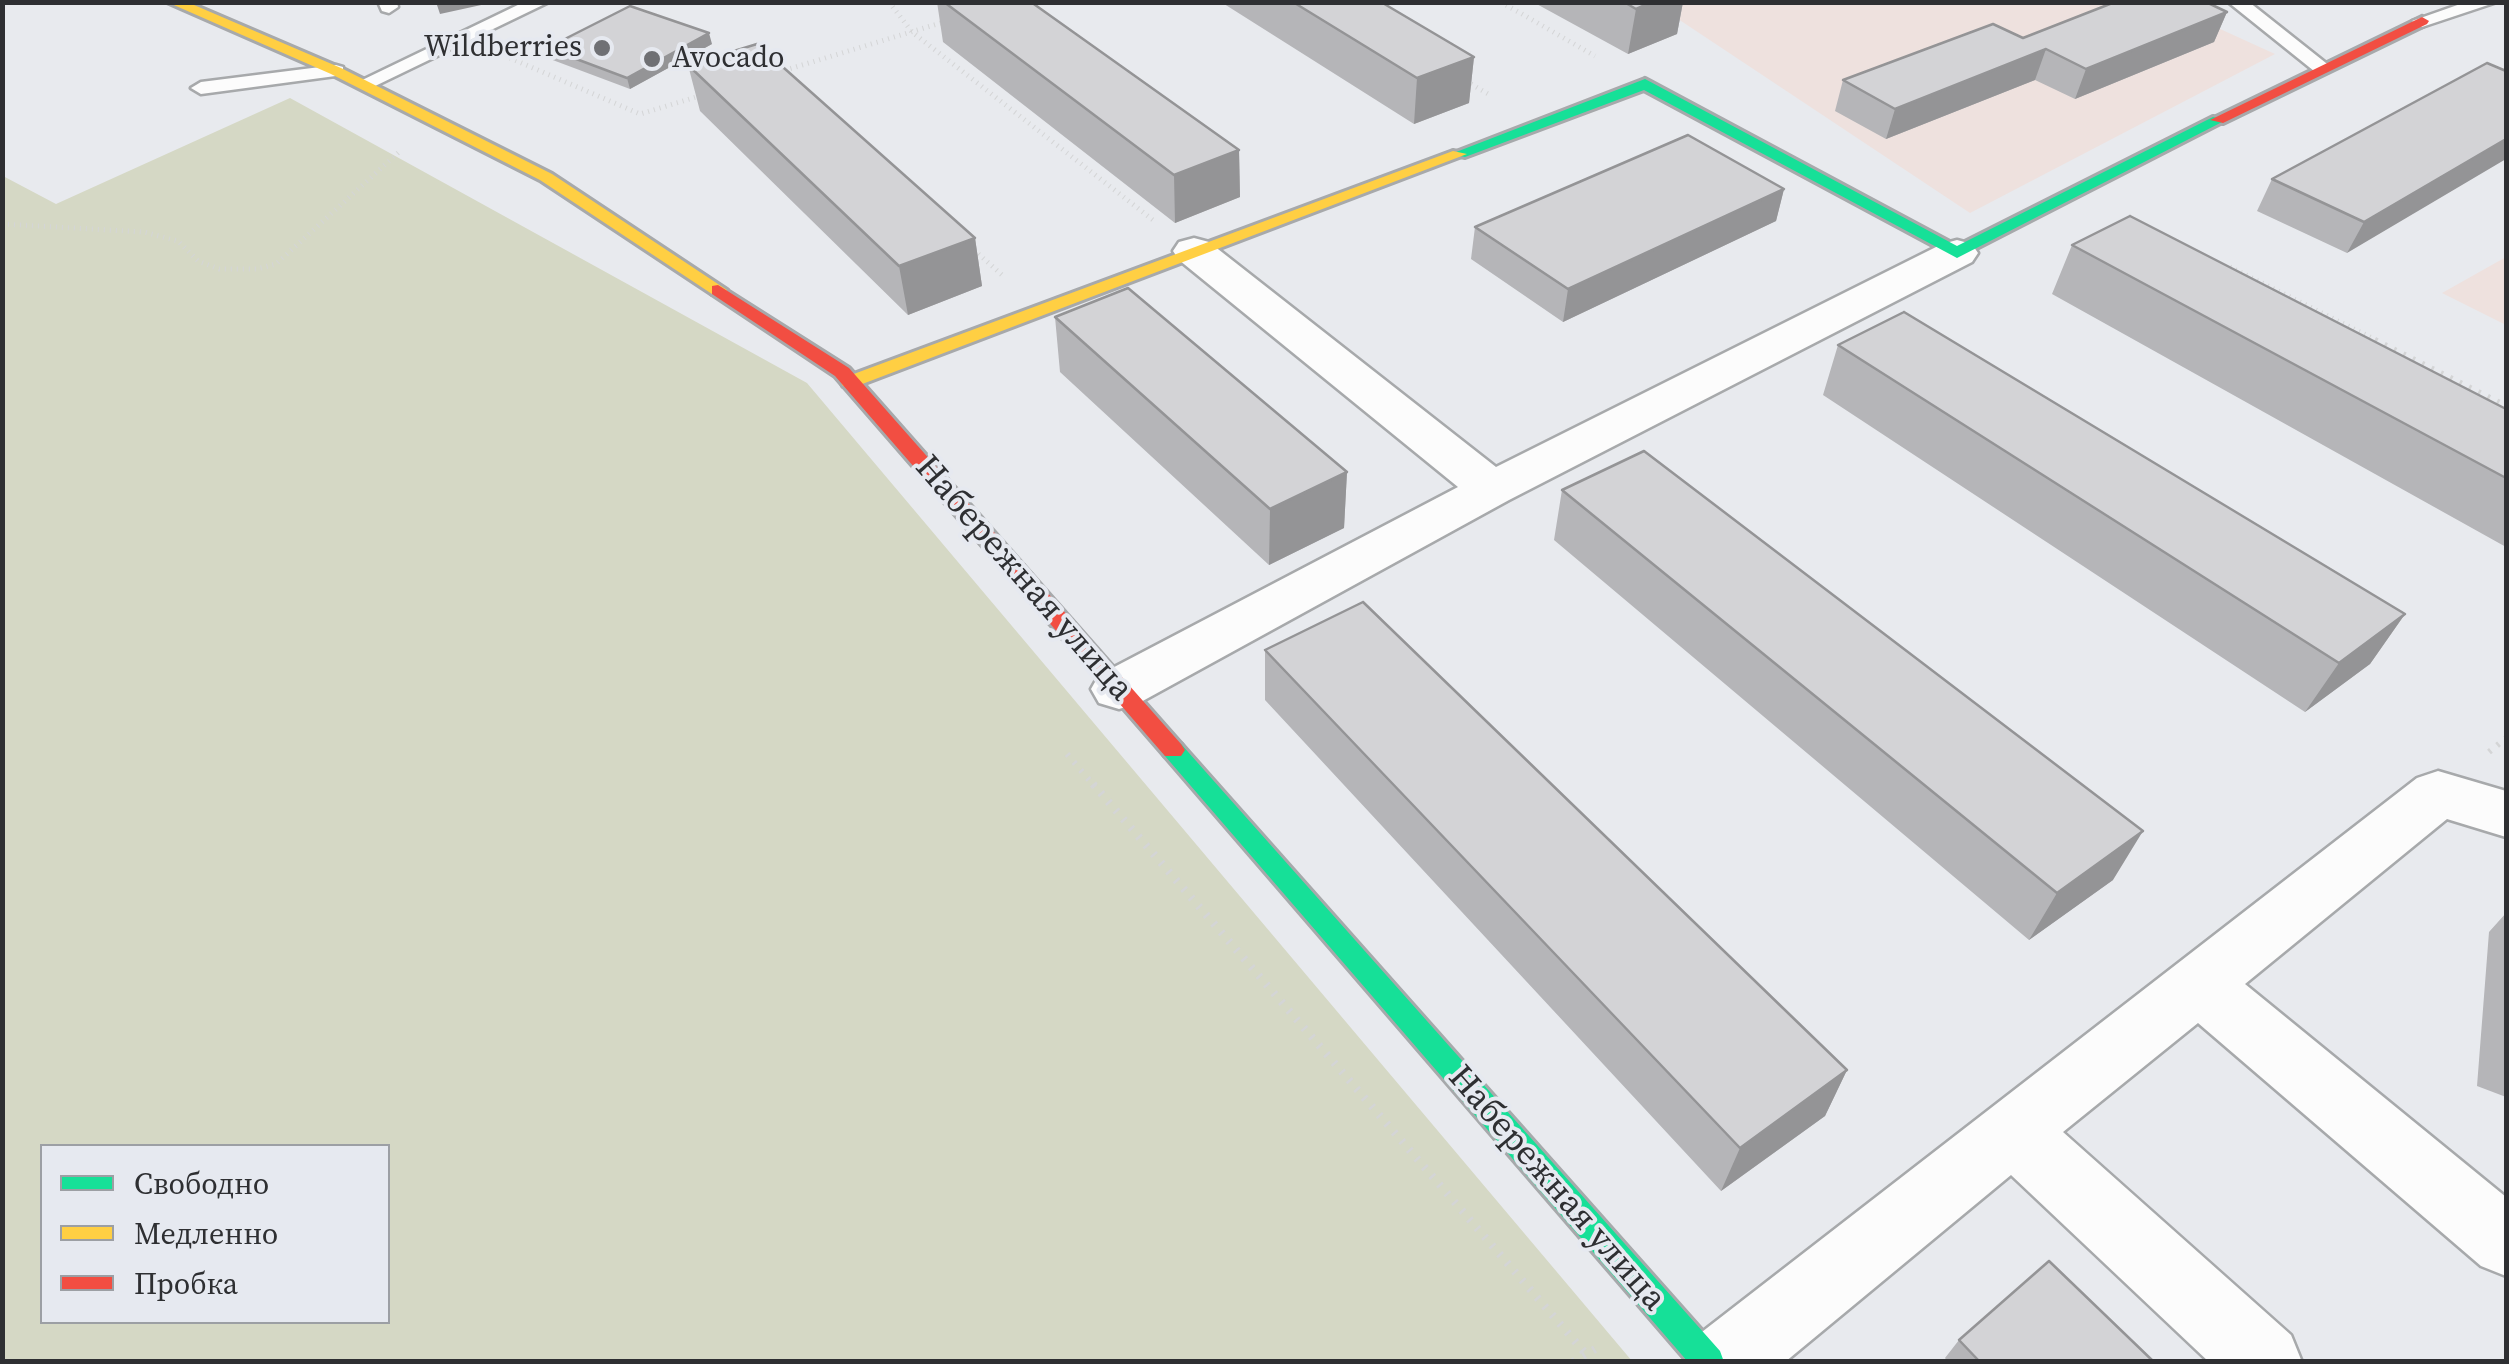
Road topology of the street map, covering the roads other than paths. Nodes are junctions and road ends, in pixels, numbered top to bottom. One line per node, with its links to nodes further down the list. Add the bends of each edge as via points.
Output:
1 (174, 2): 7 (street, Набережная улица)
2 (540, 2): 8 (lane)
3 (2237, 2): 6 (lane)
4 (2488, 2): 5 (lane)
5 (2422, 21): 6 (street)
6 (2322, 66): 11 (street)
7 (336, 71): 8 (street, Набережная улица); 9 (lane)
8 (364, 84): 12 (street, Набережная улица, via 546,177)
9 (201, 88)
10 (1194, 251): 11 (street, via 1646,84); 12 (street); 13 (street)
11 (1957, 253): 13 (street)
12 (850, 382): 14 (street, Набережная улица)
13 (1492, 489): 14 (street)
14 (1119, 689): 19 (street, Набережная улица)
15 (2506, 814): 16 (street, via 2438,794)
16 (2198, 984): 17 (street); 18 (street)
17 (2014, 1131): 20 (street); 21 (street)
18 (2506, 1242)
19 (1709, 1362)
20 (1726, 1362)
21 (2264, 1362)

